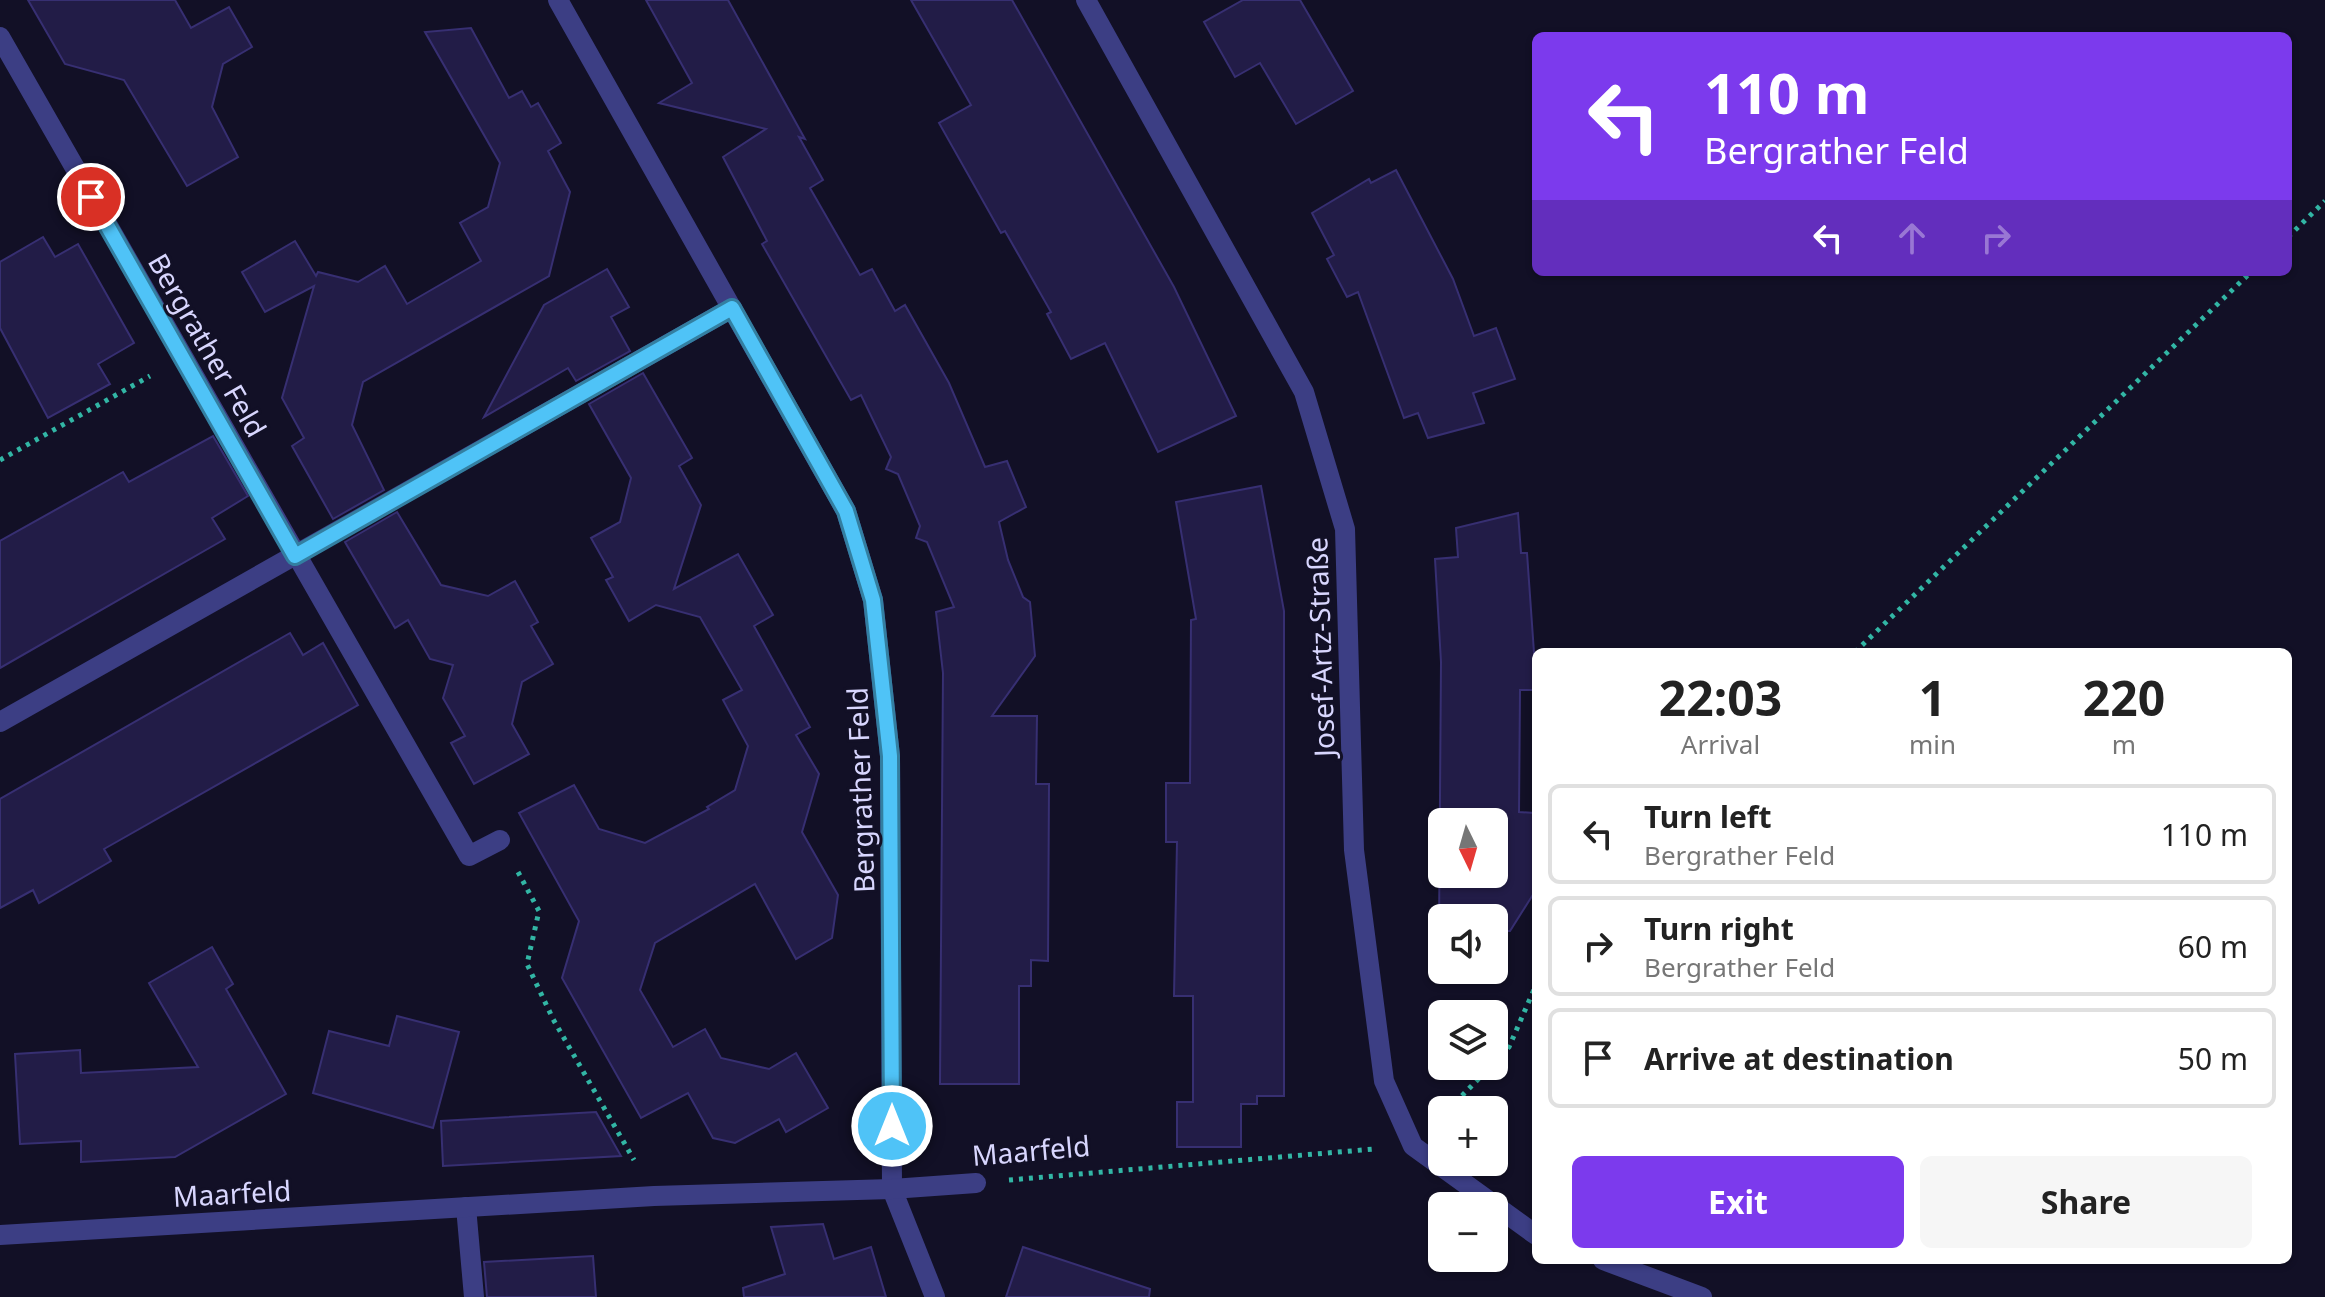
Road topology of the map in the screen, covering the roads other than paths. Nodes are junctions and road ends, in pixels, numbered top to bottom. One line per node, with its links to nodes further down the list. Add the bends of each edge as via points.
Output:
1 (558, 0): 4 (street, Bergrather Feld)
2 (1086, 0): 11 (street, Josef-Artz-Straße, via 1304,392 1345,529 1354,850 1384,1081 1413,1146)
3 (0, 37): 5 (street, Bergrather Feld)
4 (732, 308): 5 (street); 9 (street, Bergrather Feld, via 846,511 873,600 890,756)
5 (295, 556): 6 (street); 7 (street, Bergrather Feld, via 469,856)
6 (0, 722)
7 (500, 840)
8 (976, 1183): 9 (street, Maarfeld)
9 (892, 1189): 10 (street, Maarfeld); 15 (street, Bergrather Feld)
10 (466, 1207): 12 (street, Maarfeld); 14 (street)
11 (1532, 1232)
12 (0, 1235)
13 (1614, 1264): 16 (street)
14 (474, 1297)
15 (935, 1297)
16 (1702, 1297)

